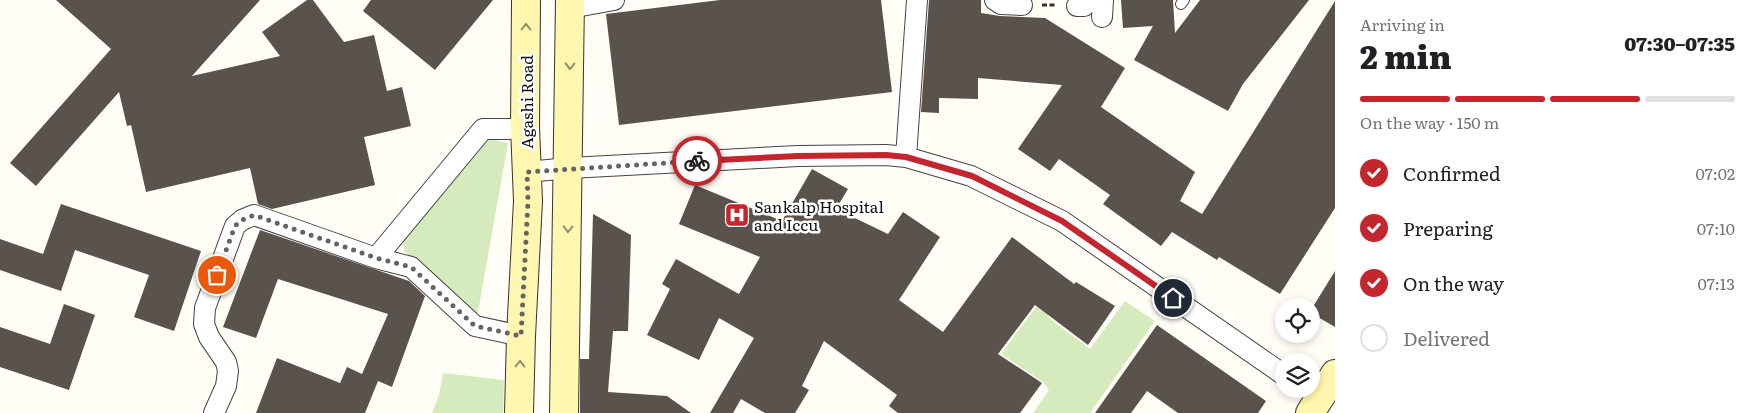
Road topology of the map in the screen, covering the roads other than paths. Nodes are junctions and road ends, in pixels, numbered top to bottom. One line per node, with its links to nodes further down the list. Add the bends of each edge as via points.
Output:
1 (526, 0): 10 (street, Agashi Road, one-way to 1)
2 (614, 0): 5 (street)
3 (917, 0): 8 (street)
4 (996, 0): 6 (street, via 1001,4)
5 (570, 4): 9 (street, one-way to 9)
6 (1022, 5)
7 (510, 128): 11 (street, via 483,129)
8 (906, 157): 9 (street, via 798,156); 13 (street, via 972,176 1062,221)
9 (569, 168): 10 (street); 18 (street, one-way to 18)
10 (527, 172): 12 (street, Agashi Road)
11 (376, 258): 12 (street, via 411,267 475,326); 16 (street, via 254,215 235,226 205,308 204,324 208,338 226,362 228,372 226,386)
12 (521, 336): 17 (street, Agashi Road, one-way to 12)
13 (1275, 369)
14 (1335, 374): 15 (street)
15 (1311, 400)
16 (214, 413)
17 (519, 413)
18 (564, 413)

